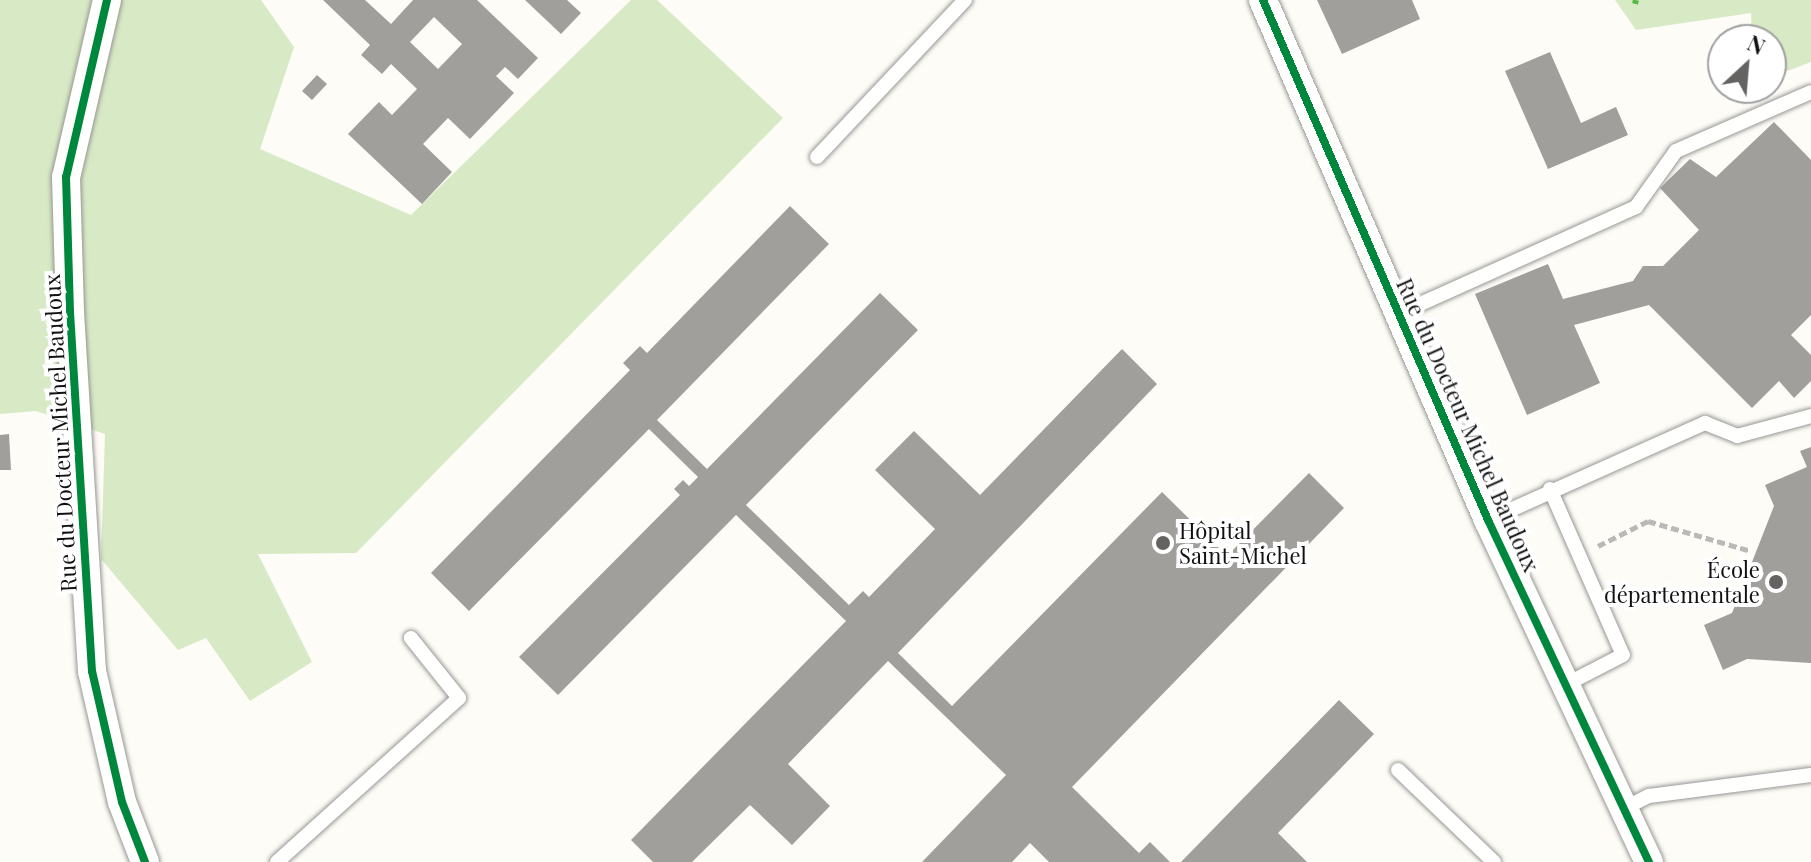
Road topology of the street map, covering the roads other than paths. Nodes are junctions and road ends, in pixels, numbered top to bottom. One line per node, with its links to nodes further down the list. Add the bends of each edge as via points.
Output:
1 (107, 0): 15 (street, Rue du Docteur Michel Baudoux, via 66,177 70,312 92,671 122,802)
2 (965, 0): 5 (lane)
3 (1263, 0): 6 (street, Rue du Docteur Michel Baudoux)
4 (1811, 92): 6 (lane, via 1676,151 1636,207)
5 (817, 157)
6 (1398, 314): 9 (street, Rue du Docteur Michel Baudoux, via 1439,384)
7 (1811, 416): 8 (lane, via 1737,436 1705,423)
8 (1550, 489): 9 (lane); 11 (lane, via 1623,655)
9 (1488, 520): 11 (street, Rue du Docteur Michel Baudoux)
10 (411, 638): 16 (lane, via 459,698)
11 (1569, 683): 14 (street, Rue du Docteur Michel Baudoux)
12 (1398, 770): 17 (lane)
13 (1811, 775): 14 (lane, via 1649,796)
14 (1625, 808): 18 (street, Rue du Docteur Michel Baudoux)
15 (145, 862)
16 (277, 862)
17 (1494, 862)
18 (1649, 862)

